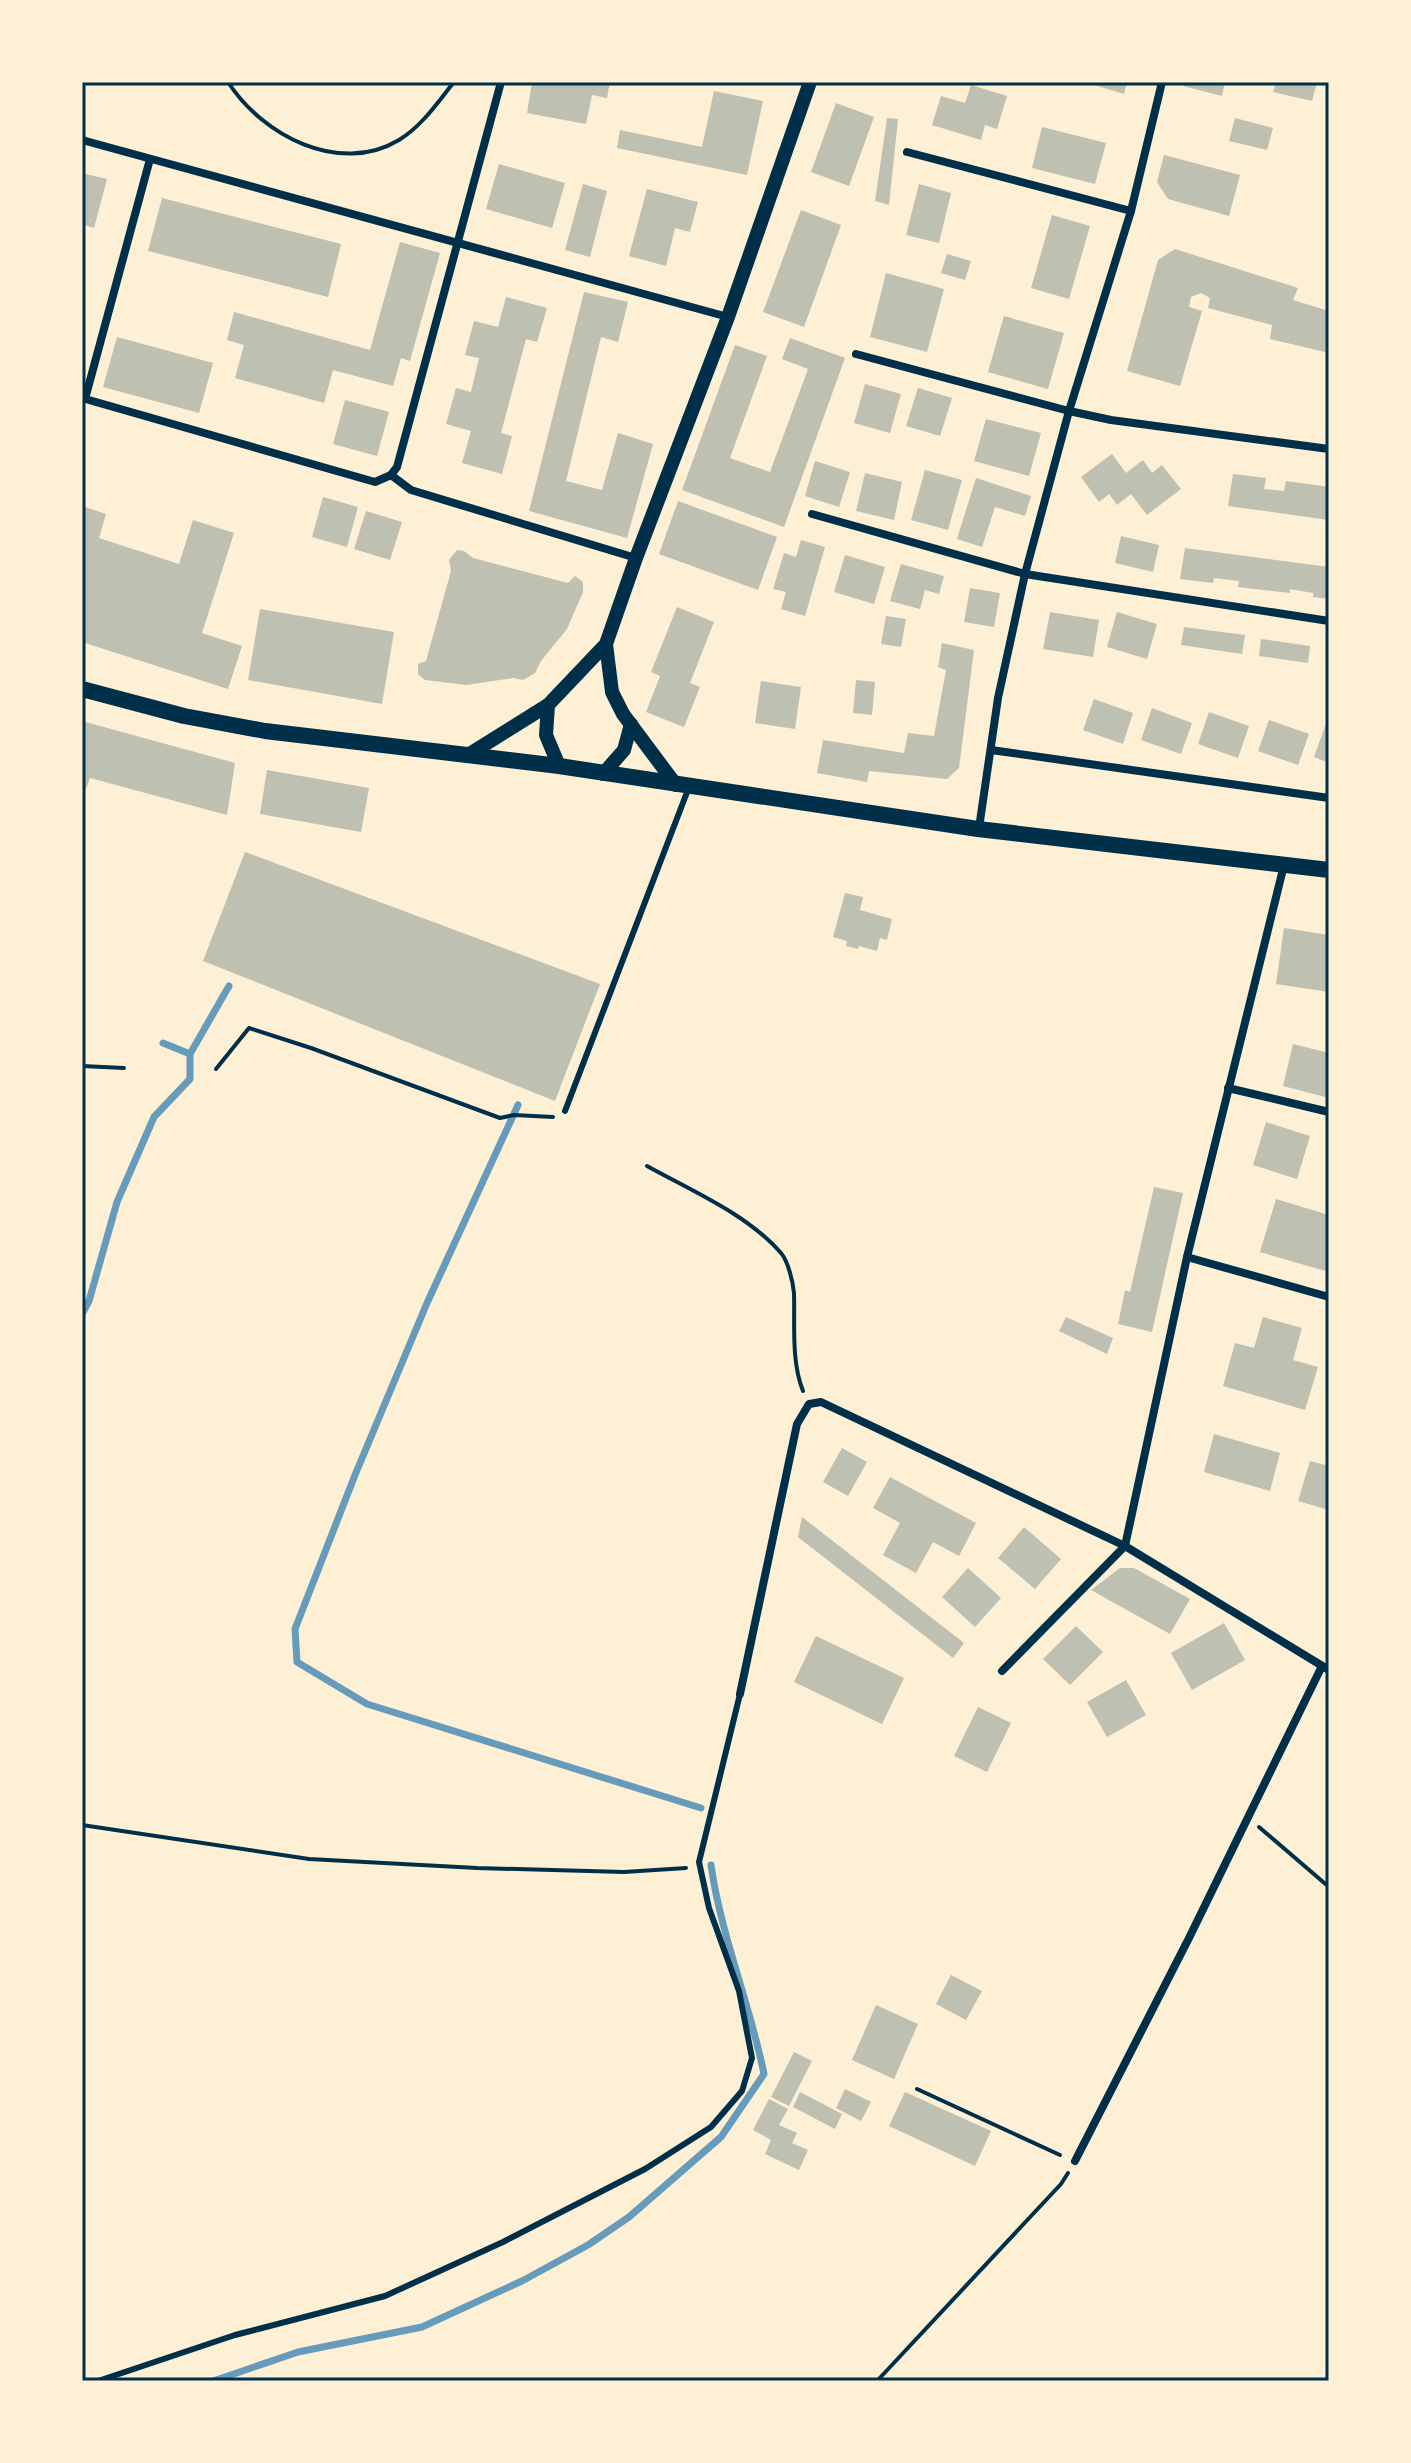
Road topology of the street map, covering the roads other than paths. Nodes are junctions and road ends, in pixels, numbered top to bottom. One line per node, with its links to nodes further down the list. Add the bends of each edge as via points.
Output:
1 (501, 82): 8 (street)
2 (810, 82): 9 (street)
3 (1162, 82): 7 (street)
4 (82, 140): 6 (street)
5 (907, 152): 7 (street)
6 (150, 159): 8 (street); 11 (street)
7 (1131, 211): 12 (street)
8 (458, 241): 9 (street); 14 (street)
9 (728, 317): 16 (street)
10 (856, 354): 12 (street)
11 (83, 399): 14 (street, via 375,482)
12 (1069, 411): 13 (street); 17 (street)
13 (1329, 449)
14 (391, 475): 16 (street, via 411,490)
15 (812, 514): 17 (street)
16 (636, 558): 19 (street)
17 (1025, 574): 18 (street); 23 (street)
18 (1329, 621)
19 (606, 644): 21 (street); 22 (street, via 612,692)
20 (82, 689): 24 (main road, via 265,731)
21 (548, 705): 24 (street); 25 (street, via 546,735)
22 (631, 724): 26 (street, via 624,750); 27 (street)
23 (991, 750): 28 (street); 29 (street)
24 (468, 755): 25 (main road)
25 (559, 766): 26 (main road)
26 (603, 774): 27 (main road)
27 (682, 786): 29 (main road); 33 (lane)
28 (1329, 798)
29 (978, 829): 30 (main road)
30 (1284, 864): 31 (main road); 32 (street)
31 (1329, 870)
32 (1228, 1088): 34 (street); 35 (street)
33 (565, 1111)
34 (1329, 1112)
35 (1187, 1257): 36 (street); 37 (street)
36 (1329, 1297)
37 (1125, 1546): 38 (street); 39 (street); 40 (street, via 821,1402 809,1404 797,1424)
38 (1326, 1668): 41 (street)
39 (1002, 1671)
40 (740, 1694): 42 (lane, via 699,1862 709,1908 739,1991 752,2058 742,2091 711,2127 645,2169 385,2296 235,2335)
41 (1075, 2161)
42 (98, 2381)

